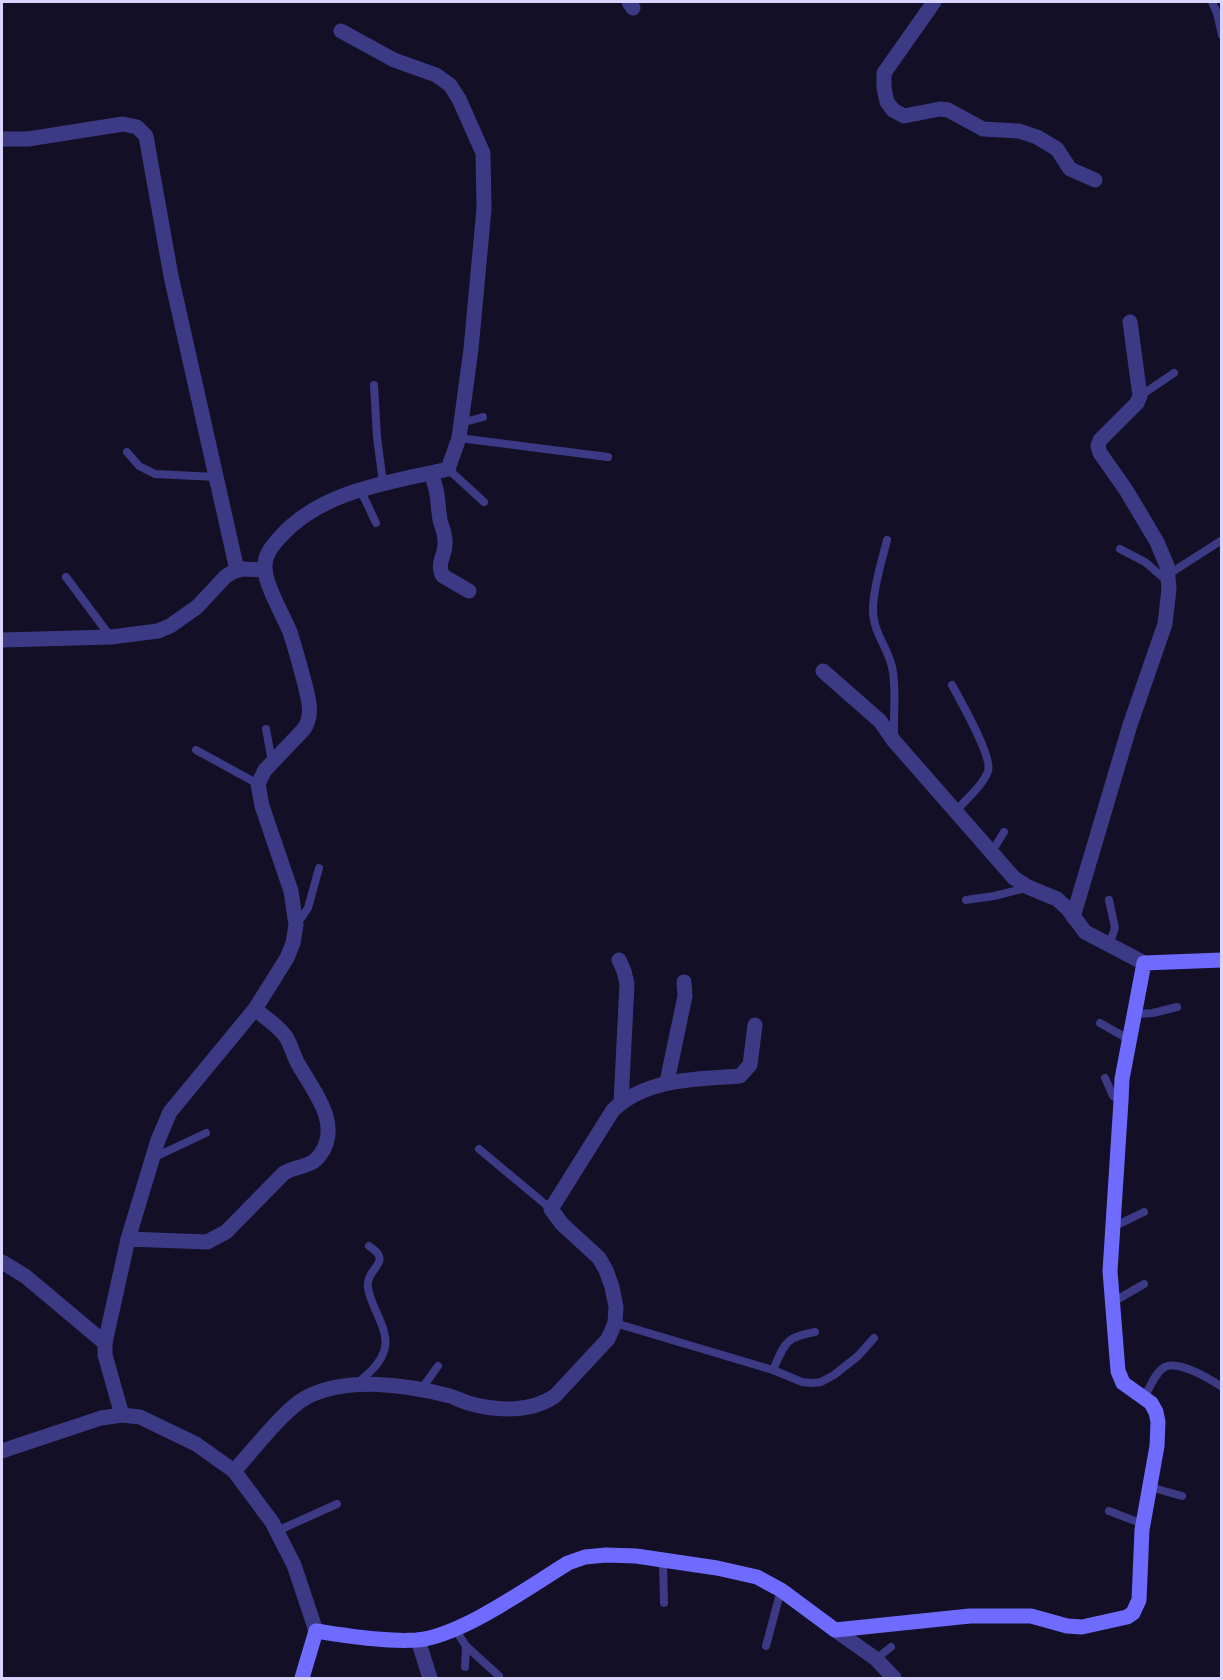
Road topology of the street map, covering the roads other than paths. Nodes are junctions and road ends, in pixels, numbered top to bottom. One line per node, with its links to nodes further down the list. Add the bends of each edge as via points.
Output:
1 (934, 2): 6 (street, via 884,73 886,102 893,110 904,116 948,110 983,129 1019,130 1057,148 1070,169)
2 (1212, 2): 4 (lane)
3 (341, 31): 12 (street, via 394,60 436,75 450,86 479,142 484,161 484,209)
4 (1221, 35)
5 (2, 139): 17 (street, via 28,139 123,124 142,130)
6 (1095, 180)
7 (1130, 322): 10 (street)
8 (1174, 373): 10 (lane)
9 (374, 385): 18 (lane)
10 (1140, 396): 28 (street, via 1098,446 1157,542)
11 (483, 417): 12 (lane)
12 (460, 430): 14 (lane); 15 (street)
13 (127, 452): 17 (lane, via 139,466 155,474)
14 (608, 457)
15 (448, 470): 16 (street); 20 (lane)
16 (431, 474): 18 (street); 29 (street, via 445,536 440,571)
17 (217, 477): 25 (street)
18 (383, 483): 19 (street)
19 (361, 490): 21 (lane); 26 (street, via 327,501 300,518 270,548)
20 (484, 502)
21 (376, 523)
22 (887, 540): 35 (lane, via 873,608 874,629 888,655 893,675)
23 (1221, 540): 28 (lane)
24 (1120, 549): 28 (lane)
25 (237, 570): 26 (street); 30 (street, via 170,626)
26 (264, 570): 37 (street, via 290,632 310,712 304,729)
27 (66, 577): 30 (lane)
28 (1169, 578): 46 (street, via 1165,624 1130,725)
29 (469, 591)
30 (111, 637): 31 (street)
31 (2, 640)
32 (824, 671): 35 (street, via 880,721)
33 (952, 684): 39 (lane, via 989,764 984,779)
34 (266, 729): 37 (lane)
35 (894, 741): 39 (street)
36 (196, 750): 38 (lane)
37 (272, 762): 38 (street)
38 (258, 784): 47 (street, via 291,891)
39 (955, 812): 41 (street)
40 (1004, 832): 41 (lane)
41 (991, 853): 43 (street)
42 (319, 868): 47 (lane, via 308,908)
43 (1028, 887): 44 (lane); 46 (street, via 1056,899)
44 (966, 900)
45 (1108, 900): 48 (lane, via 1115,928)
46 (1073, 917): 48 (street, via 1085,932)
47 (296, 925): 54 (street, via 287,958)
48 (1109, 945): 51 (street)
49 (619, 960): 62 (street, via 627,984)
50 (1221, 960): 51 (street)
51 (1144, 963): 55 (street)
52 (684, 982): 60 (street, via 685,996)
53 (1177, 1007): 55 (lane)
54 (255, 1009): 65 (street, via 170,1112); 69 (street, via 285,1035 316,1091 328,1130 321,1154 314,1162 284,1173 216,1239)
55 (1136, 1014): 58 (street)
56 (1100, 1023): 58 (lane)
57 (754, 1025): 60 (street, via 750,1065 740,1076)
58 (1130, 1040): 61 (street)
59 (1105, 1078): 61 (lane, via 1113,1096)
60 (667, 1082): 62 (street)
61 (1121, 1101): 68 (street)
62 (621, 1103): 66 (street)
63 (206, 1133): 65 (lane)
64 (479, 1149): 66 (lane)
65 (152, 1158): 69 (street)
66 (551, 1209): 74 (street, via 606,1270 616,1307)
67 (1144, 1212): 68 (lane)
68 (1113, 1227): 73 (street)
69 (128, 1239): 77 (street)
70 (369, 1246): 80 (lane, via 381,1257 368,1286 384,1333 385,1350 379,1362)
71 (2, 1262): 77 (street, via 25,1276)
72 (1144, 1284): 73 (lane)
73 (1113, 1302): 83 (street, via 1118,1371 1123,1383)
74 (615, 1323): 79 (lane); 82 (street, via 608,1339 545,1403 499,1408)
75 (815, 1332): 79 (lane, via 789,1340)
76 (874, 1338): 79 (lane, via 822,1382 802,1382)
77 (105, 1343): 84 (street)
78 (438, 1366): 82 (lane)
79 (773, 1370)
80 (356, 1384): 82 (street); 86 (street, via 319,1392 299,1402)
81 (1221, 1387): 83 (lane, via 1189,1369 1170,1365 1159,1372)
82 (420, 1390)
83 (1144, 1398): 87 (street, via 1156,1412 1158,1422)
84 (122, 1415): 85 (street, via 101,1418); 86 (street, via 140,1417 196,1444)
85 (2, 1451)
86 (234, 1471): 92 (street)
87 (1150, 1486): 88 (lane); 91 (street)
88 (1182, 1496)
89 (337, 1504): 92 (lane)
90 (1109, 1511): 91 (lane)
91 (1143, 1524): 97 (street, via 1139,1600 1133,1613 1126,1617 1082,1627 1031,1616 970,1616)
92 (277, 1531): 98 (street, via 294,1565)
93 (663, 1560): 94 (street, via 757,1577); 95 (lane); 96 (street, via 585,1557)
94 (782, 1590): 97 (street); 101 (lane)
95 (664, 1603)
96 (455, 1629): 99 (street); 100 (lane)
97 (835, 1630): 103 (street)
98 (316, 1631): 99 (street); 106 (street)
99 (418, 1640): 107 (street)
100 (466, 1646): 104 (lane); 105 (lane)
101 (766, 1646)
102 (891, 1647): 103 (lane)
103 (876, 1659): 108 (street)
104 (465, 1667)
105 (499, 1676)
106 (302, 1678)
107 (430, 1678)
108 (894, 1678)

